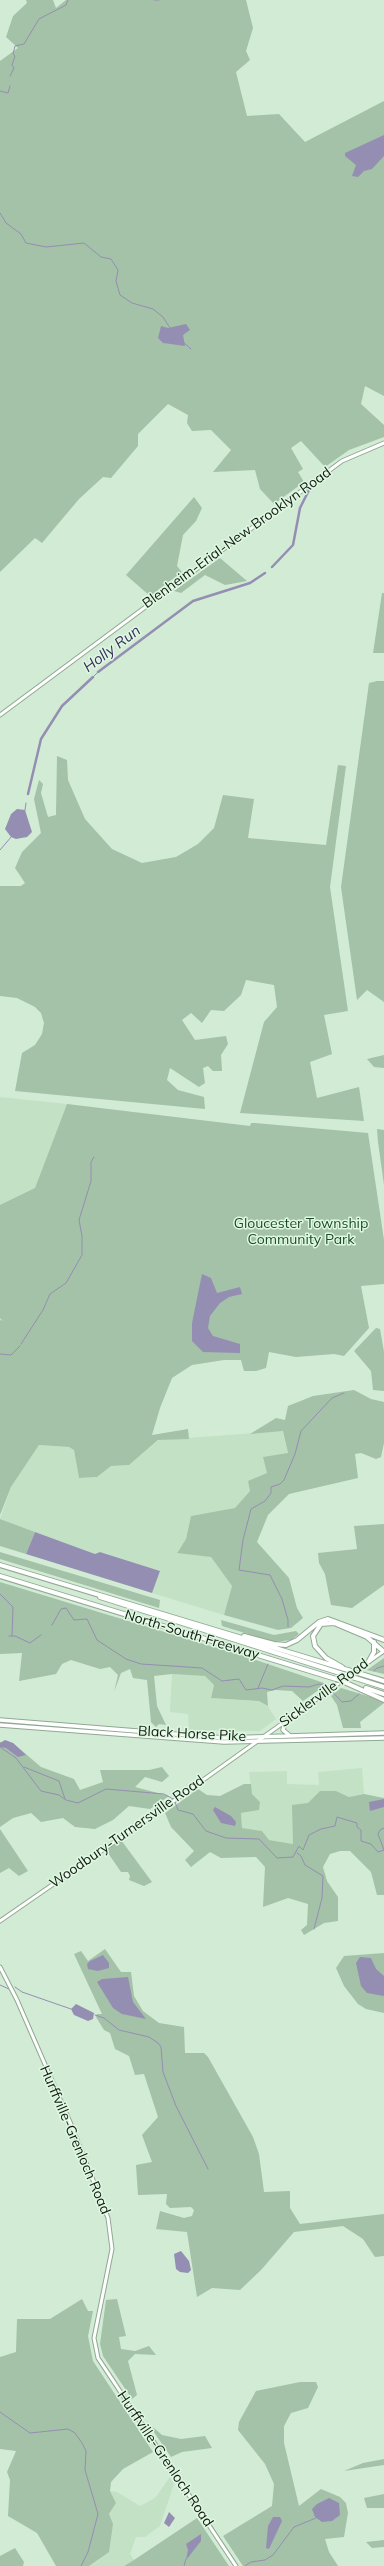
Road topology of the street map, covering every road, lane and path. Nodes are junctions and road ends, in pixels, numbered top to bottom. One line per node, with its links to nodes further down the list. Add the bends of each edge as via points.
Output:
1 (384, 443): 2 (main road, Blenheim-Erial-New Brooklyn Road, via 342,461)
2 (0, 715)
3 (0, 1565): 5 (highway, North-South Freeway)
4 (0, 1576): 13 (highway, North-South Freeway, bridge)
5 (46, 1580): 6 (highway, North-South Freeway); 14 (highway, bridge)
6 (201, 1626): 7 (highway, via 286,1645 297,1640 319,1622 328,1619); 11 (highway, North-South Freeway)
7 (383, 1640)
8 (373, 1642): 9 (highway); 10 (highway, via 374,1652); 11 (highway, via 367,1636 334,1623 327,1622 317,1627 313,1636 318,1650 326,1658)
9 (384, 1651): 10 (main road, Sicklerville Road)
10 (369, 1661): 18 (main road, Sicklerville Road)
11 (348, 1670): 12 (highway, North-South Freeway, bridge)
12 (384, 1681)
13 (344, 1682): 15 (highway, North-South Freeway); 16 (highway)
14 (384, 1687)
15 (384, 1693)
16 (384, 1700)
17 (0, 1720): 24 (main road, Black Horse Pike, via 204,1737)
18 (285, 1722): 23 (main road, via 284,1730); 24 (main road, Sicklerville Road)
19 (0, 1725): 28 (main road, Black Horse Pike, via 182,1740)
20 (375, 1733): 21 (main road, Black Horse Pike); 22 (main road, Black Horse Pike); 25 (main road)
21 (384, 1733)
22 (336, 1734): 23 (main road, Black Horse Pike); 27 (main road)
23 (292, 1736): 24 (main road, Black Horse Pike)
24 (264, 1737): 28 (main road, Sicklerville Road)
25 (375, 1738): 26 (main road, Black Horse Pike); 27 (main road, Black Horse Pike)
26 (384, 1738)
27 (337, 1739): 28 (main road, Black Horse Pike)
28 (254, 1743): 29 (main road, Woodbury-Turnersville Road)
29 (0, 1921)
30 (0, 1967): 31 (main road, Hurffville-Grenloch Road, via 70,2122 108,2218 112,2249 95,2333 96,2351 102,2365)
31 (236, 2566)

